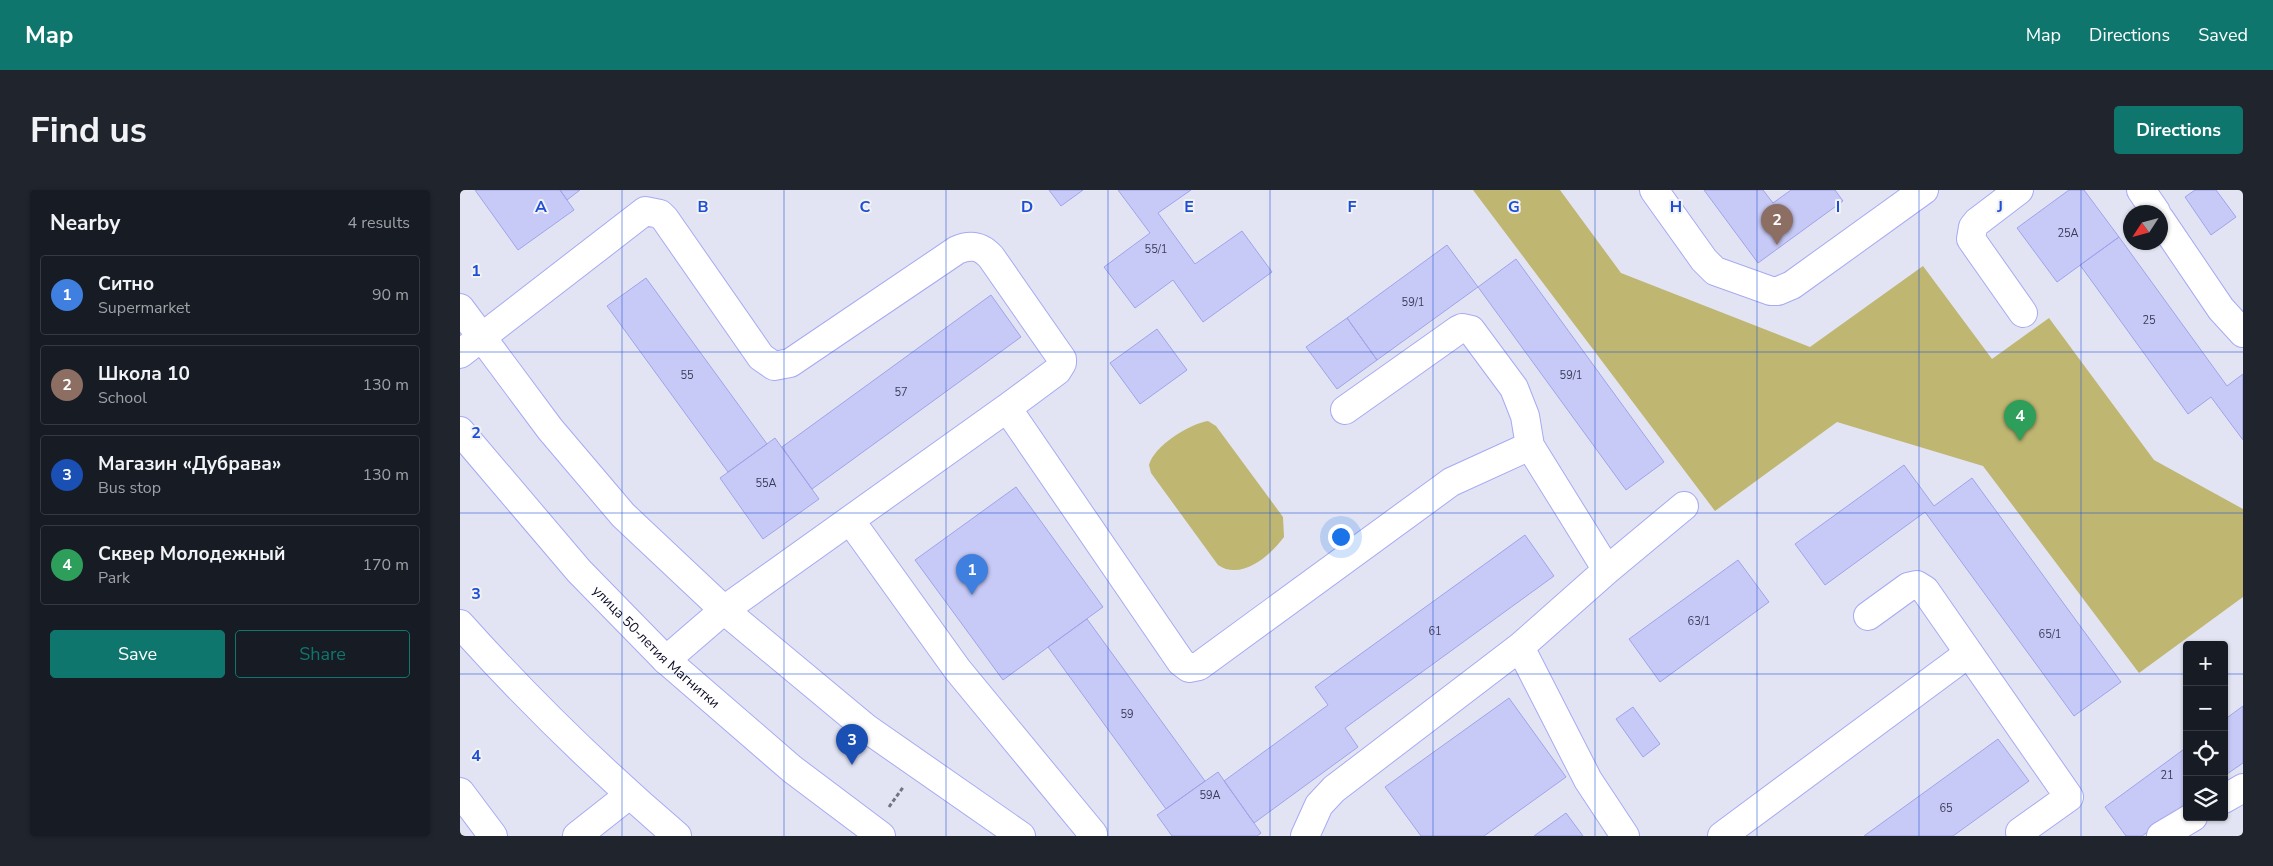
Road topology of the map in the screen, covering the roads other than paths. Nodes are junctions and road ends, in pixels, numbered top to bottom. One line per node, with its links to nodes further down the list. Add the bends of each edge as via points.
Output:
1 (1654, 190): 2 (main road, via 1715,271 1778,291 1792,285)
2 (1924, 190)
3 (2019, 190): 8 (main road, via 1977,222 1971,239)
4 (2141, 190): 5 (main road)
5 (2151, 205)
6 (2168, 231): 9 (main road, via 2221,309)
7 (460, 308): 10 (main road)
8 (2023, 313)
9 (2243, 333)
10 (483, 337): 11 (main road); 12 (main road, via 645,211 660,214 665,219 760,357 774,366 790,363 957,250 976,246 991,257 1062,358 1057,371); 19 (main road, via 550,429 623,515)
11 (460, 354)
12 (1007, 408): 15 (main road, via 1181,662 1189,668 1198,666 1451,482); 17 (main road)
13 (1345, 410): 15 (main road, via 1458,330 1467,328 1475,333 1514,388 1525,416)
14 (460, 431): 24 (main road, улица 50-летия Магнитки, via 579,571)
15 (1530, 446): 18 (main road)
16 (1684, 506): 18 (main road)
17 (850, 520): 19 (main road); 36 (main road, via 956,669)
18 (1607, 570): 22 (main road)
19 (724, 610): 24 (main road); 35 (main road, via 866,728)
20 (1868, 616): 23 (main road, via 1908,587 1917,585 1925,590)
21 (460, 624): 27 (main road, via 552,722)
22 (1520, 647): 37 (main road, via 1334,789 1319,805); 38 (main road, via 1588,780)
23 (1969, 652): 31 (main road, via 2069,797); 39 (main road)
24 (666, 660): 30 (main road, улица 50-летия Магнитки, via 792,769)
25 (2243, 788): 28 (main road)
26 (460, 792): 32 (main road)
27 (629, 795): 33 (main road); 34 (main road)
28 (2228, 797)
29 (2186, 821): 40 (main road)
30 (877, 833)
31 (2020, 835)
32 (493, 836)
33 (577, 836)
34 (677, 836)
35 (1020, 836)
36 (1092, 836)
37 (1305, 836)
38 (1626, 836)
39 (1722, 836)
40 (2161, 836)

